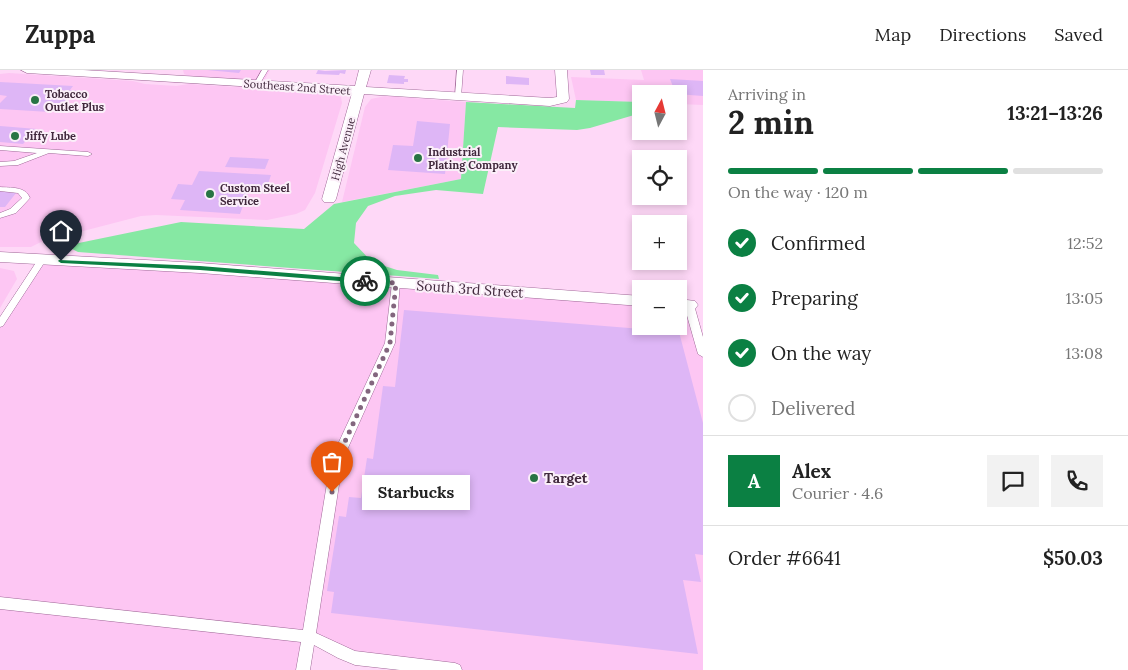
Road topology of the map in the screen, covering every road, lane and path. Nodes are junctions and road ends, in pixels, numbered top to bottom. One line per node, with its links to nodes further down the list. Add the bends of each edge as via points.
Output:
1 (27, 70): 6 (street, Southeast 2nd Street)
2 (265, 70): 8 (lane)
3 (365, 70): 9 (street, High Avenue)
4 (460, 70): 11 (lane)
5 (561, 70): 10 (street)
6 (73, 71): 7 (street, Southeast 2nd Street)
7 (168, 74): 8 (street, Southeast 2nd Street)
8 (257, 84): 9 (street, Southeast 2nd Street)
9 (359, 91): 11 (street, Southeast 2nd Street); 17 (street, High Avenue)
10 (564, 95): 11 (street, Southeast 2nd Street, via 559,101 550,102)
11 (458, 97)
12 (0, 148): 13 (lane)
13 (49, 151): 14 (lane); 15 (lane, via 16,163)
14 (88, 154)
15 (0, 164)
16 (0, 189): 18 (lane, via 20,191 26,198 13,211)
17 (330, 199)
18 (0, 216)
19 (0, 257): 20 (street, South 3rd Street)
20 (42, 260): 21 (street, South 3rd Street); 24 (lane)
21 (396, 283): 22 (street, South 3rd Street); 27 (lane, via 390,343 337,459)
22 (632, 301)
23 (687, 313): 25 (lane)
24 (0, 324)
25 (703, 354)
26 (0, 603): 27 (lane)
27 (309, 637): 28 (lane); 29 (lane, via 342,655 355,658)
28 (303, 670)
29 (455, 670)

